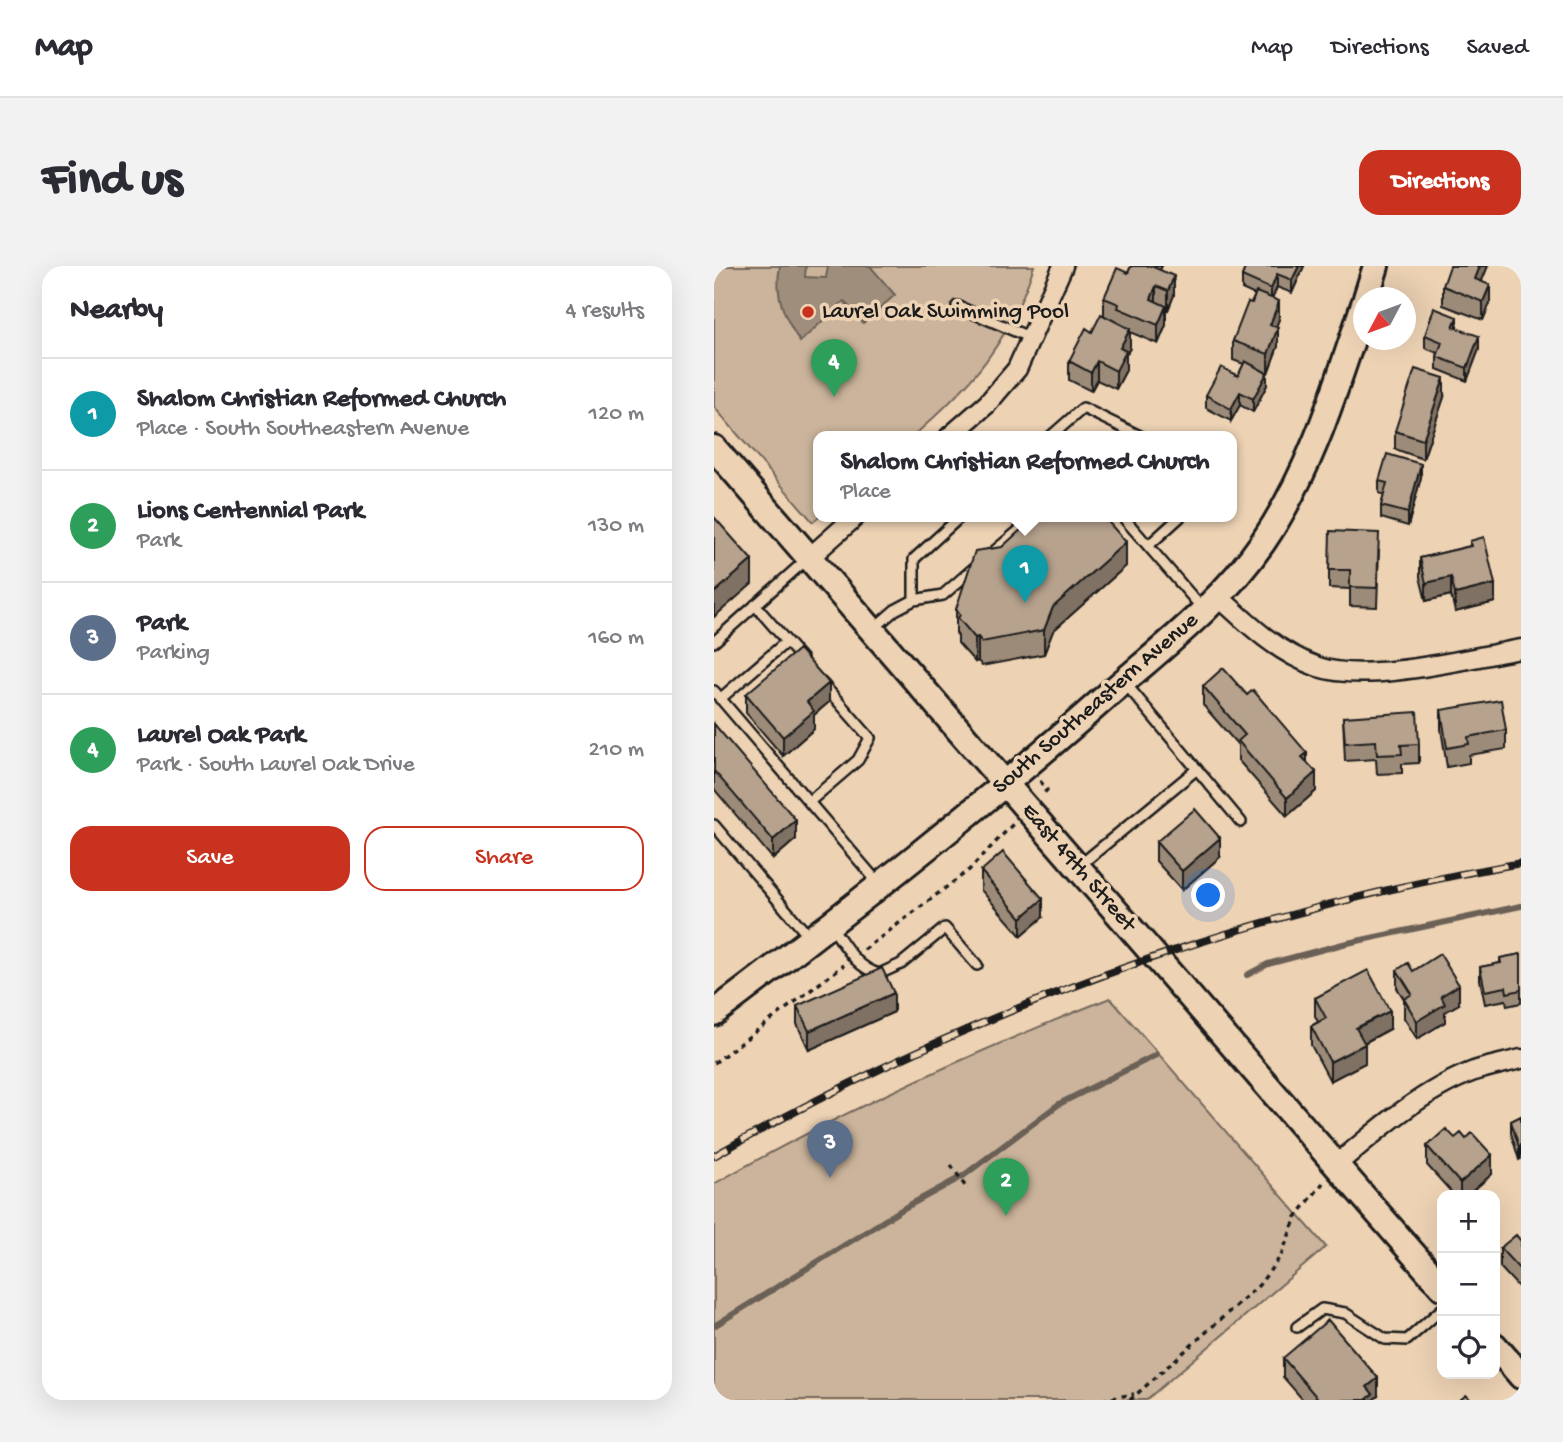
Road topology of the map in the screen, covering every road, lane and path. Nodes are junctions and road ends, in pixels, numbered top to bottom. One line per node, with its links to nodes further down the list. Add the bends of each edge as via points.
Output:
1 (1063, 266): 6 (street)
2 (1376, 266): 3 (street)
3 (1369, 287)
4 (957, 306): 6 (lane)
5 (1353, 333): 19 (street, South Southeastern Avenue, via 1307,464 1261,544)
6 (1032, 339): 7 (street, via 1010,377)
7 (956, 431)
8 (1058, 431): 9 (lane, via 1083,408)
9 (1130, 431)
10 (714, 448): 17 (street, East 49th Street)
11 (850, 522): 17 (street)
12 (955, 522): 18 (lane, via 914,559)
13 (1029, 522): 18 (lane, via 943,595)
14 (1127, 522): 16 (lane)
15 (1175, 522): 16 (lane)
16 (1148, 547): 19 (lane)
17 (809, 558): 20 (lane); 21 (street, East 49th Street)
18 (914, 600): 21 (lane)
19 (1211, 603): 24 (street, via 1290,654 1335,671 1369,672); 25 (street, South Southeastern Avenue)
20 (755, 605): 22 (lane); 23 (lane)
21 (872, 630): 29 (street, East 49th Street)
22 (714, 642)
23 (786, 642): 26 (lane); 30 (lane, via 870,738 858,760)
24 (1521, 649)
25 (1124, 681): 27 (street, South Southeastern Avenue); 28 (lane)
26 (717, 695): 30 (lane)
27 (1028, 766): 29 (street, South Southeastern Avenue); 31 (path, via 1047,790)
28 (1197, 769): 32 (lane); 34 (lane)
29 (1006, 784): 31 (street, East 49th Street); 35 (street, South Southeastern Avenue)
30 (809, 802): 35 (lane)
31 (1027, 808): 34 (street, East 49th Street); 37 (path, via 969,870)
32 (1241, 822)
33 (714, 825): 36 (lane)
34 (1077, 867): 43 (street, East 49th Street)
35 (881, 886): 36 (street, South Southeastern Avenue)
36 (821, 932): 37 (lane); 39 (street, South Southeastern Avenue)
37 (853, 958): 38 (lane, via 879,974 901,964 945,928); 41 (path)
38 (977, 965)
39 (714, 1013)
40 (1521, 1059): 43 (street, via 1473,1072 1446,1086 1402,1112)
41 (714, 1063)
42 (951, 1165): 44 (path)
43 (1336, 1165): 45 (street, East 49th Street); 50 (path, via 1303,1206 1281,1256 1259,1285)
44 (967, 1189)
45 (1437, 1281)
46 (1437, 1313): 47 (lane, via 1406,1339 1385,1339 1345,1313 1322,1309)
47 (1297, 1327)
48 (1500, 1352): 49 (street)
49 (1521, 1376)
50 (1134, 1394): 51 (path); 52 (path)
51 (1102, 1400)
52 (1130, 1400)

